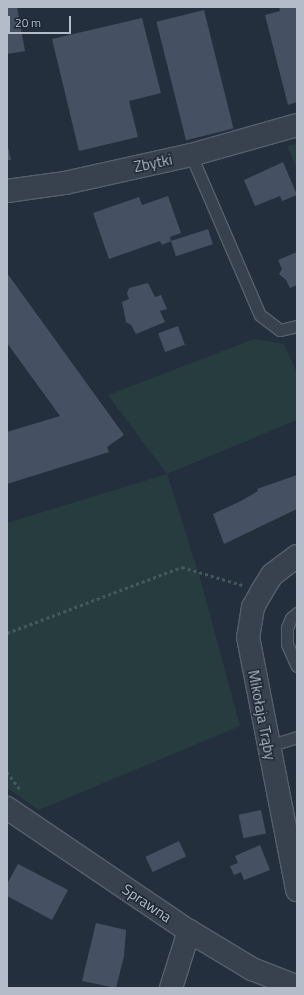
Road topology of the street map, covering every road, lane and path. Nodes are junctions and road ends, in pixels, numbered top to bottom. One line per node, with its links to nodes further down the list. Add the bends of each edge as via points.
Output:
1 (297, 125): 2 (street, Zbytki)
2 (191, 155): 3 (street, Zbytki, via 65,183); 4 (lane, via 260,315 280,330)
3 (7, 191)
4 (297, 326)
5 (297, 556): 6 (street, Mikołaja Trąby, via 272,575)
6 (262, 591): 8 (path, via 182,567); 11 (street, Mikołaja Trąby, via 254,607 248,637)
7 (297, 613): 9 (lane, via 291,618 287,628 288,644)
8 (7, 633)
9 (297, 666)
10 (297, 736): 11 (lane)
11 (268, 746): 13 (street, Mikołaja Trąby)
12 (7, 808): 14 (street, Sprawna)
13 (297, 890)
14 (189, 931): 15 (street, Sprawna, via 252,968); 16 (street)
15 (295, 982)
16 (171, 988)

